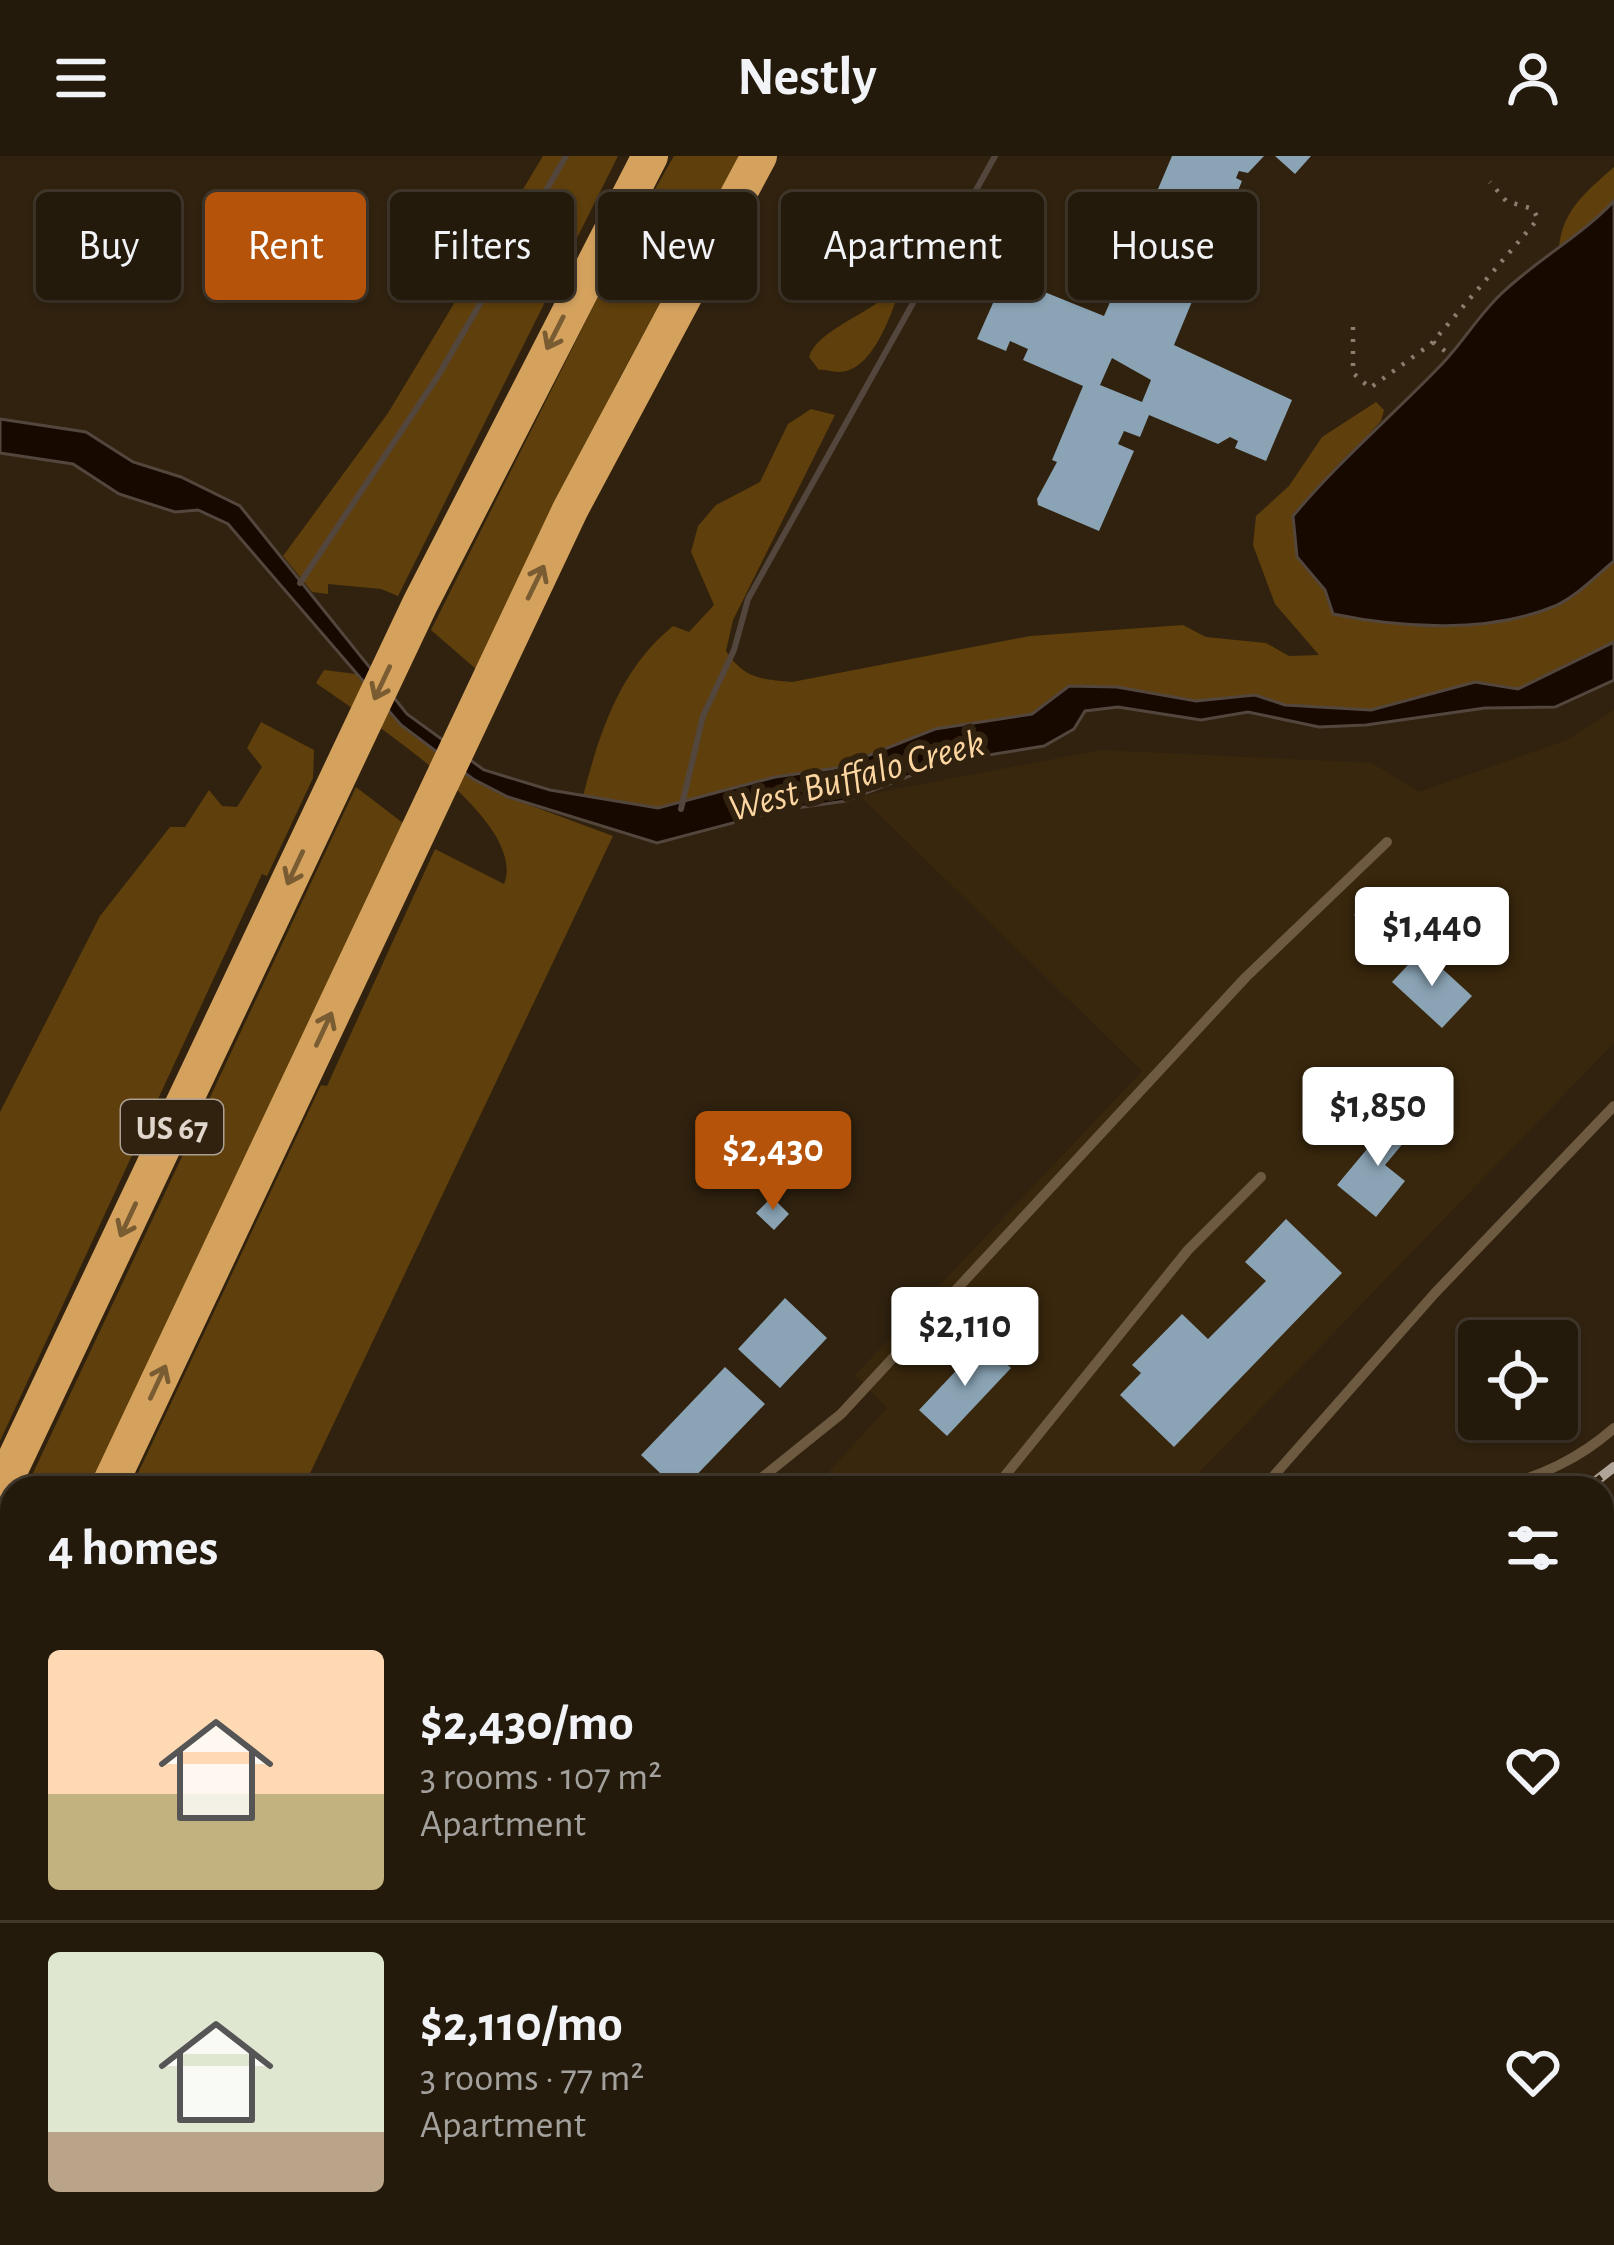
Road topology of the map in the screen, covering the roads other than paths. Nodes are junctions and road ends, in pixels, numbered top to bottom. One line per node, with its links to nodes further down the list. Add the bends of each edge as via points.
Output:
1 (650, 156): 7 (highway, US 67, one-way to 7, via 420,604)
2 (759, 156): 8 (highway, US 67, one-way to 2, via 485,688 641,370)
3 (1387, 842): 9 (lane, via 1246,977 841,1414)
4 (1614, 1106): 11 (lane)
5 (1261, 1178): 10 (lane, via 1188,1250)
6 (1614, 1428): 12 (lane)
7 (7, 1476)
8 (114, 1476)
9 (764, 1476)
10 (1004, 1476)
11 (1274, 1476)
12 (1539, 1476)

